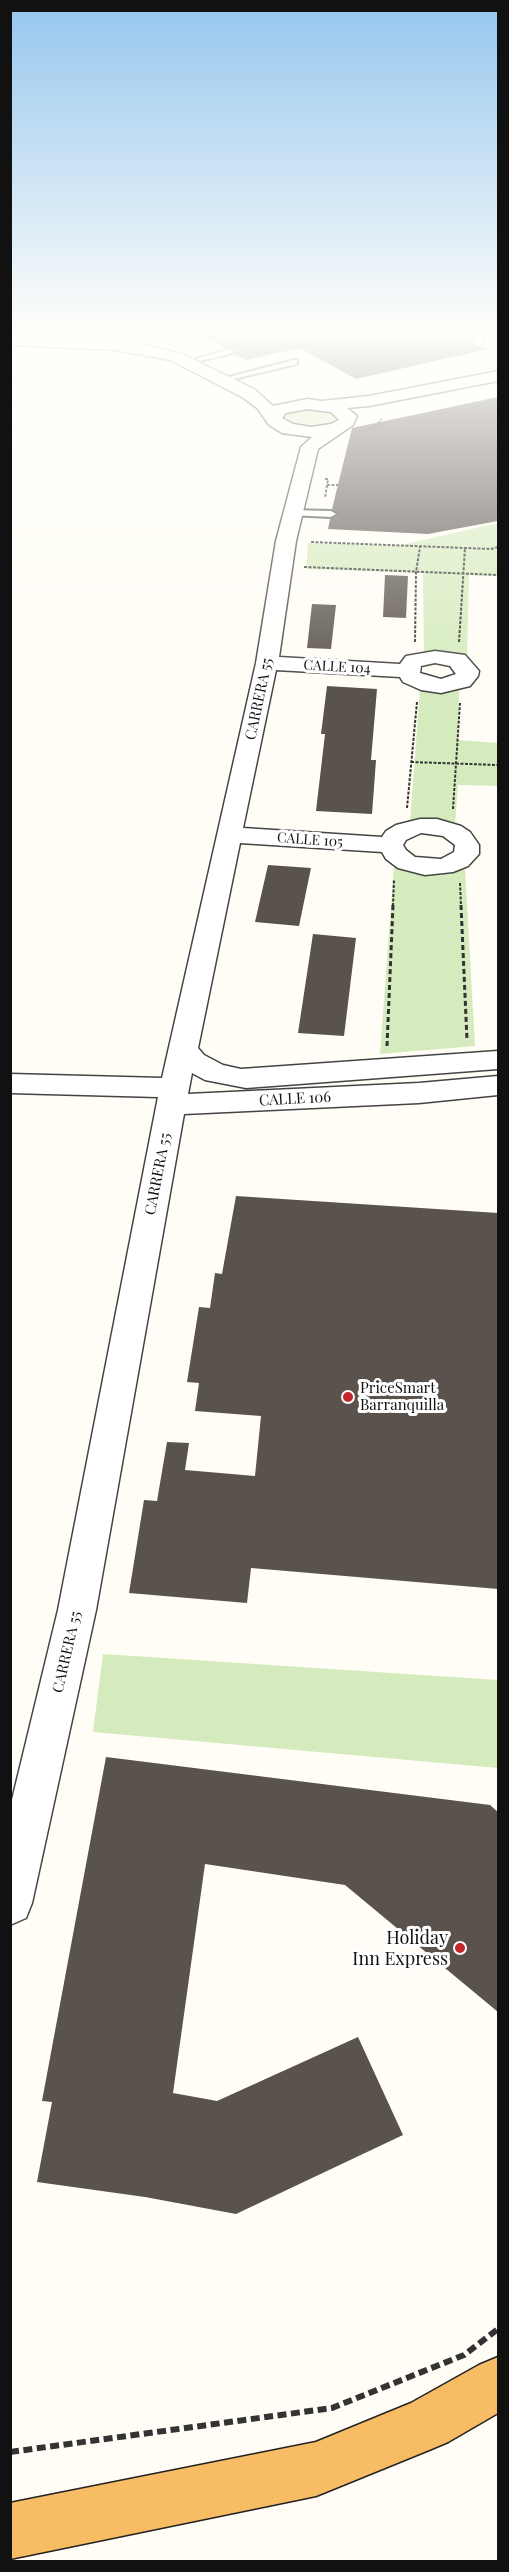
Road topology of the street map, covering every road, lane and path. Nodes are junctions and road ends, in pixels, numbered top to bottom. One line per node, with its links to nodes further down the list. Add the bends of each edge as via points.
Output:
1 (313, 452): 5 (street, CARRERA 55)
2 (327, 485): 3 (path)
3 (338, 485)
4 (331, 514): 5 (lane)
5 (286, 540): 6 (path); 9 (path); 12 (street, CARRERA 55)
6 (420, 547): 8 (path); 9 (path)
7 (498, 547): 8 (path)
8 (465, 549): 10 (path)
9 (416, 572): 10 (path); 13 (path)
10 (465, 574): 11 (path); 14 (path)
11 (498, 575)
12 (267, 663): 13 (street, CALLE 104); 19 (street, CARRERA 55)
13 (414, 671): 14 (street, CALLE 104, via 441,686); 15 (path)
14 (459, 671): 16 (path)
15 (411, 762): 16 (path); 20 (path)
16 (456, 764): 17 (path); 18 (path)
17 (498, 765)
18 (452, 831): 20 (street, via 420,826); 21 (street, via 467,845 466,854)
19 (230, 835): 20 (street, CALLE 105); 22 (street, CARRERA 55)
20 (397, 843): 21 (street, via 407,863 444,867); 25 (path)
21 (459, 861): 24 (path)
22 (183, 1049): 26 (street, CALLE 106, via 194,1062 215,1073); 30 (street, CARRERA 55)
23 (498, 1060): 24 (street, CALLE 106)
24 (468, 1062): 27 (street, CALLE 106)
25 (386, 1068): 26 (street, CALLE 106); 27 (street, CALLE 106)
26 (267, 1078): 30 (street, CALLE 106)
27 (420, 1079): 29 (street, CALLE 106); 30 (street, CALLE 106)
28 (10, 1083): 30 (street, CALLE 106)
29 (498, 1086)
30 (175, 1092): 31 (street, CARRERA 55, via 77,1610)
31 (10, 1903)
32 (498, 2329): 34 (path, via 464,2355 332,2408)
33 (498, 2384): 35 (highway, via 429,2423 316,2469)
34 (10, 2452)
35 (10, 2531)

